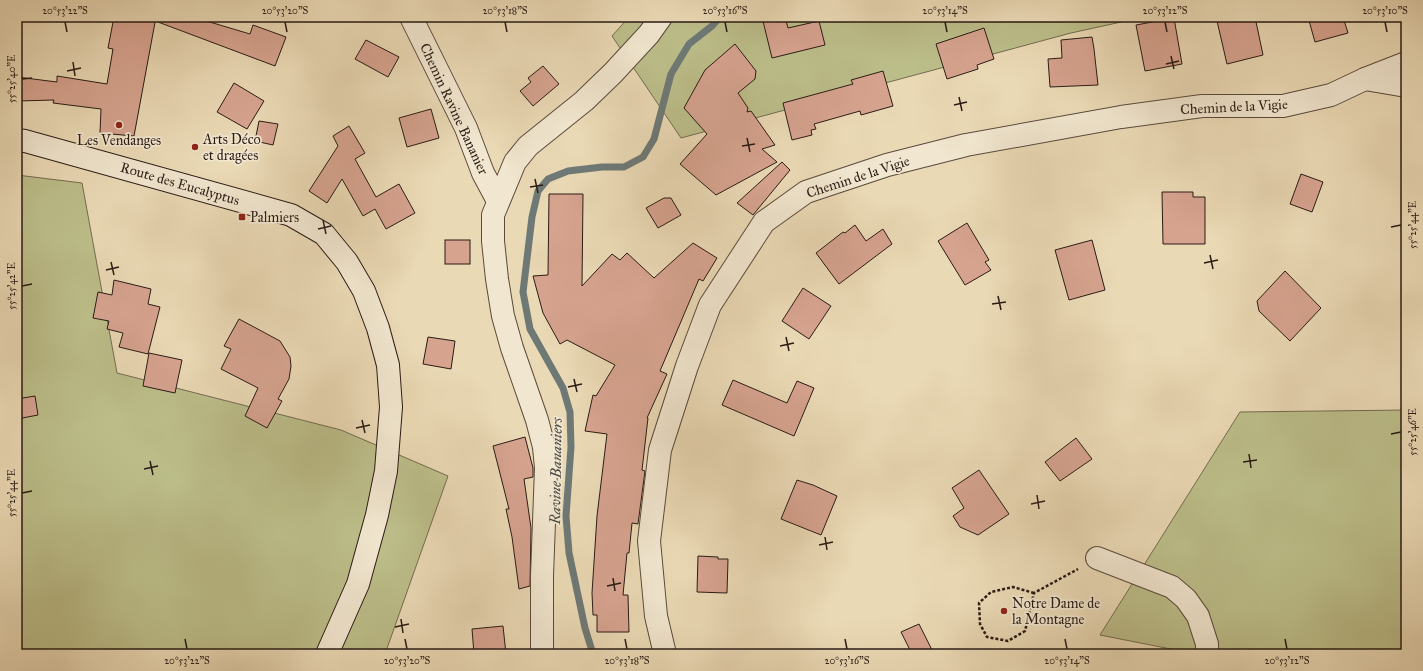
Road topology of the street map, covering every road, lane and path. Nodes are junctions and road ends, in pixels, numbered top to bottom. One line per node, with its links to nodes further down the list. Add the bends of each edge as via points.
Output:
1 (411, 17): 7 (street, Chemin Ravine Bananier, via 466,128 483,173)
2 (661, 17): 7 (street, via 590,95 528,146 515,162)
3 (1406, 63): 4 (street, Chemin de la Vigie)
4 (1365, 79): 5 (street); 12 (street, Chemin de la Vigie, via 1331,95 1283,106 1202,106 1121,117 966,145 887,165 806,192 764,222 710,305 660,450 649,541 656,616)
5 (1406, 86)
6 (17, 140): 10 (street, Route des Eucalyptus, via 291,215 324,234 347,262 364,291 378,328 388,365 391,407 386,471 377,515 358,584)
7 (498, 200): 11 (street, via 493,215 493,241 503,316 544,447 546,468)
8 (1097, 558): 9 (path); 13 (street, via 1172,587 1186,599 1198,616 1207,644)
9 (1034, 593): 9 (path, via 1025,631 1008,641 987,637 980,624 979,603 991,592 1013,587)
10 (327, 654)
11 (542, 654)
12 (665, 654)
13 (1207, 654)

